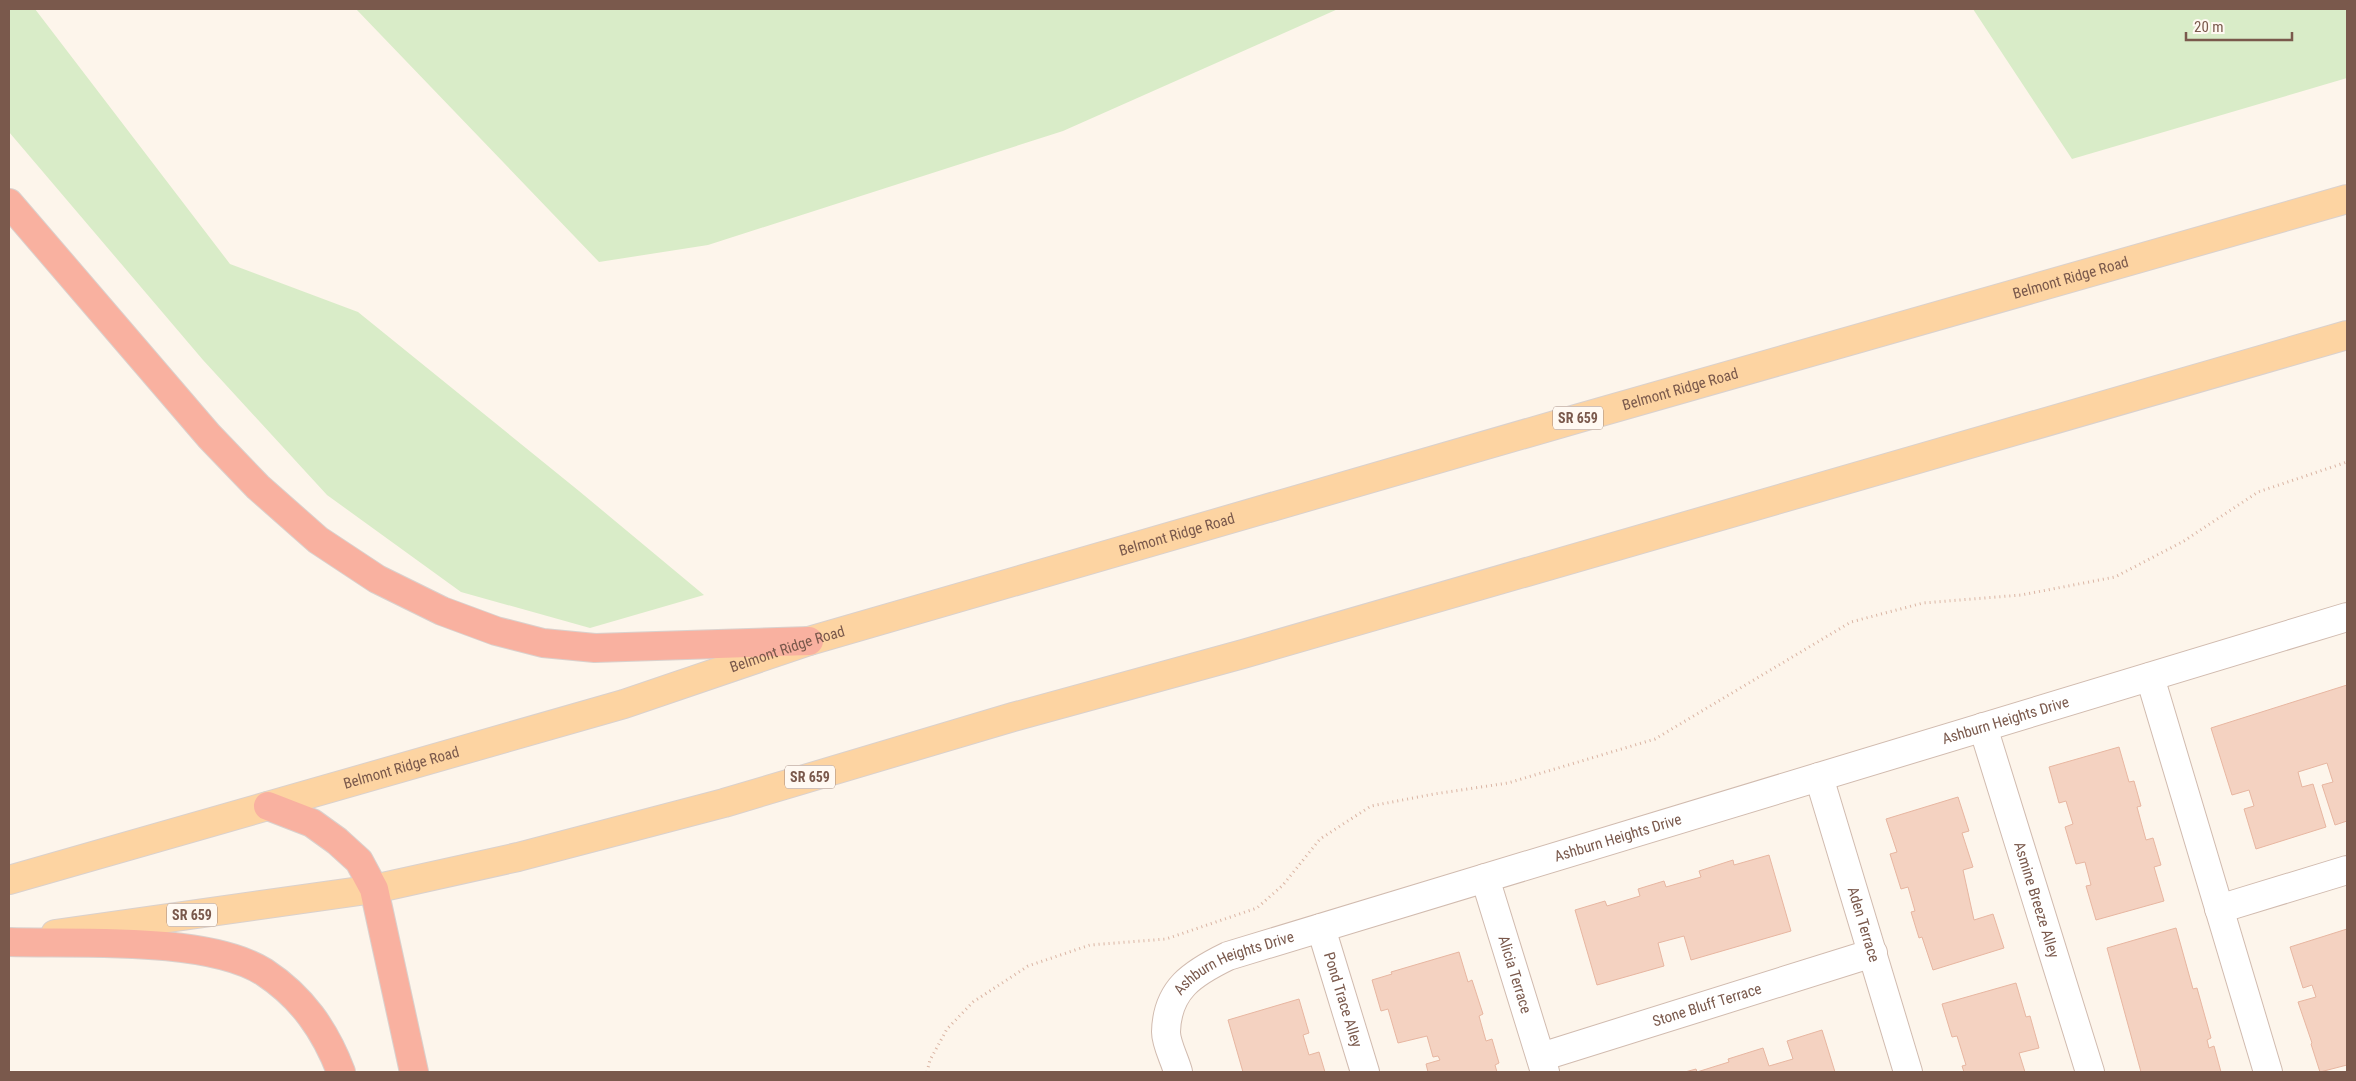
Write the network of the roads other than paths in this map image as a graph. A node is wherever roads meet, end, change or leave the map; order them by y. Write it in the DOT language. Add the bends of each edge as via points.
graph roads {
  1 [pos="2347,199"];
  2 [pos="9,203"];
  3 [pos="2347,335"];
  4 [pos="2347,617"];
  5 [pos="809,641"];
  6 [pos="2150,677"];
  7 [pos="1983,727"];
  8 [pos="1819,777"];
  9 [pos="268,806"];
  10 [pos="2347,870"];
  11 [pos="1485,878"];
  12 [pos="9,880"];
  13 [pos="374,889"];
  14 [pos="2219,909"];
  15 [pos="1321,928"];
  16 [pos="9,942"];
  17 [pos="1872,953"];
  18 [pos="1543,1065"];
  19 [pos="341,1072"];
  20 [pos="414,1072"];
  21 [pos="1178,1072"];
  22 [pos="1365,1072"];
  23 [pos="1908,1072"];
  24 [pos="2090,1072"];
  25 [pos="2268,1072"];
  1 -- 5 [label="main road, Belmont Ridge Road / SR 659"];
  2 -- 5 [label="highway" via="258,487 318,540 377,579 442,611 496,631 543,642 594,648"];
  3 -- 13 [label="main road, SR 659" via="724,802 518,857"];
  4 -- 6 [label="street, Ashburn Heights Drive"];
  5 -- 9 [label="main road, Belmont Ridge Road / SR 659" via="624,704"];
  6 -- 7 [label="street, Ashburn Heights Drive"];
  6 -- 14 [label="street"];
  7 -- 8 [label="street, Ashburn Heights Drive"];
  7 -- 24 [label="street, Asmine Breeze Alley"];
  8 -- 11 [label="street, Ashburn Heights Drive"];
  8 -- 17 [label="street, Aden Terrace"];
  9 -- 12 [label="main road, Belmont Ridge Road / SR 659"];
  9 -- 13 [label="highway" via="312,823 338,841 359,861"];
  10 -- 14 [label="street"];
  11 -- 15 [label="street, Ashburn Heights Drive"];
  11 -- 18 [label="street, Alicia Terrace"];
  13 -- 16 [label="main road, SR 659"];
  13 -- 20 [label="highway"];
  14 -- 25 [label="street"];
  15 -- 21 [label="street, Ashburn Heights Drive" via="1228,956 1197,972 1173,995 1166,1033"];
  15 -- 22 [label="street, Pond Trace Alley"];
  16 -- 19 [label="highway" via="178,947 220,954 262,971 293,994 318,1024"];
  17 -- 18 [label="street, Stone Bluff Terrace"];
  17 -- 23 [label="street, Aden Terrace"];
}
